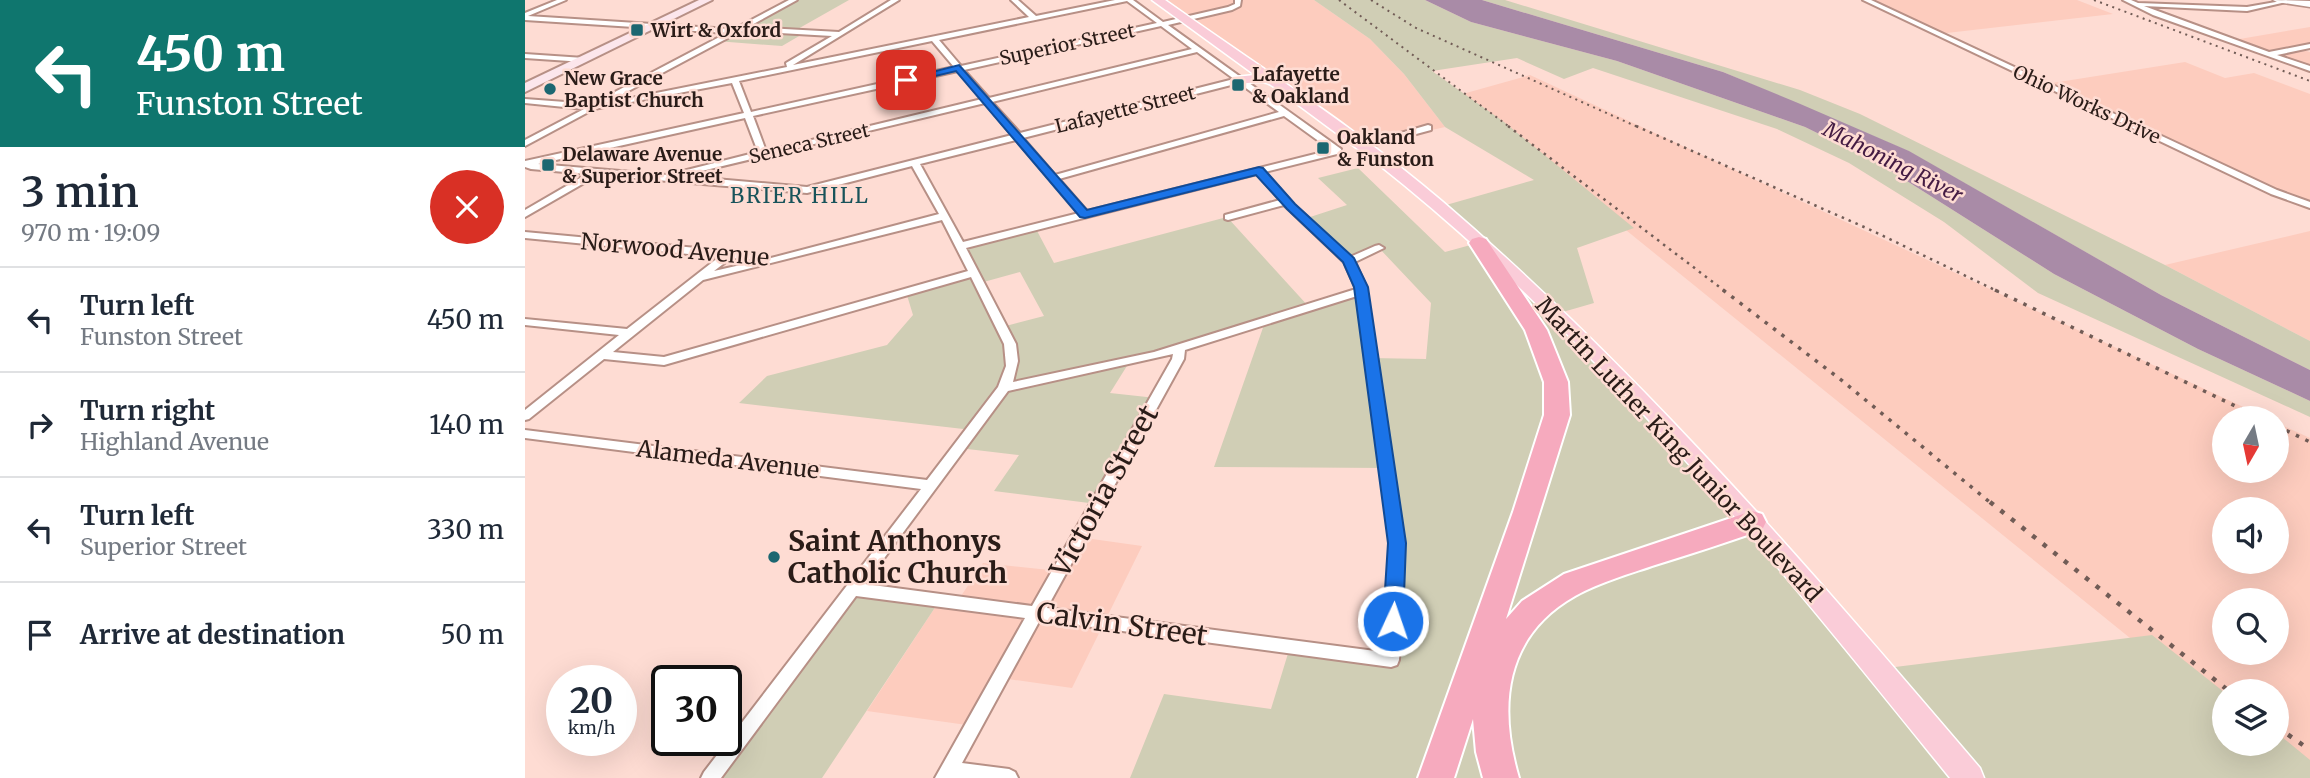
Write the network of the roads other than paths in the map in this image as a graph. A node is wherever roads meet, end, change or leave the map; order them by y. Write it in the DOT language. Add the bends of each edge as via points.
graph roads {
  1 [pos="563,0"];
  2 [pos="707,0"];
  3 [pos="794,0"];
  4 [pos="896,0"];
  5 [pos="1014,0"];
  6 [pos="1126,0"];
  7 [pos="1158,0"];
  8 [pos="1866,0"];
  9 [pos="2277,0"];
  10 [pos="2284,1"];
  11 [pos="1238,2"];
  12 [pos="2130,2"];
  13 [pos="2310,4"];
  14 [pos="525,17"];
  15 [pos="1034,18"];
  16 [pos="1184,19"];
  17 [pos="1161,24"];
  18 [pos="654,26"];
  19 [pos="738,30"];
  20 [pos="840,34"];
  21 [pos="934,39"];
  22 [pos="2310,46"];
  23 [pos="1198,50"];
  24 [pos="2266,54"];
  25 [pos="525,56"];
  26 [pos="584,60"];
  27 [pos="959,68"];
  28 [pos="785,69"];
  29 [pos="2310,69"];
  30 [pos="1271,78"];
  31 [pos="734,80"];
  32 [pos="1240,80"];
  33 [pos="525,88"];
  34 [pos="986,100"];
  35 [pos="525,101"];
  36 [pos="594,107"];
  37 [pos="1286,113"];
  38 [pos="747,114"];
  39 [pos="1428,128"];
  40 [pos="1018,137"];
  41 [pos="525,143"];
  42 [pos="1364,145"];
  43 [pos="763,153"];
  44 [pos="915,163"];
  45 [pos="525,165"];
  46 [pos="1259,171"];
  47 [pos="596,173"];
  48 [pos="664,178"];
  49 [pos="1053,178"];
  50 [pos="807,190"];
  51 [pos="1287,201"];
  52 [pos="2310,205"];
  53 [pos="525,214"];
  54 [pos="1085,215"];
  55 [pos="945,216"];
  56 [pos="1227,217"];
  57 [pos="525,235"];
  58 [pos="1479,243"];
  59 [pos="961,246"];
  60 [pos="1379,248"];
  61 [pos="729,254"];
  62 [pos="771,261"];
  63 [pos="1349,261"];
  64 [pos="974,273"];
  65 [pos="701,277"];
  66 [pos="1361,291"];
  67 [pos="525,321"];
  68 [pos="629,333"];
  69 [pos="1179,349"];
  70 [pos="601,355"];
  71 [pos="1005,387"];
  72 [pos="525,416"];
  73 [pos="525,434"];
  74 [pos="932,485"];
  75 [pos="1752,522"];
  76 [pos="853,589"];
  77 [pos="1036,613"];
  78 [pos="946,774"];
  79 [pos="709,778"];
  80 [pos="1009,778"];
  81 [pos="1436,778"];
  82 [pos="1501,778"];
  83 [pos="1969,778"];
  1 -- 14 [label="street"];
  2 -- 18 [label="main road"];
  3 -- 19 [label="street"];
  4 -- 20 [label="street"];
  5 -- 15 [label="street"];
  6 -- 15 [label="street"];
  6 -- 17 [label="street"];
  7 -- 16 [label="main road, Martin Luther King Junior Boulevard"];
  8 -- 52 [label="street, Ohio Works Drive"];
  9 -- 10 [label="street"];
  10 -- 12 [label="street" via="2248,9"];
  10 -- 13 [label="street"];
  11 -- 16 [label="street, Superior Street"];
  12 -- 24 [label="street"];
  14 -- 18 [label="street"];
  15 -- 21 [label="street"];
  16 -- 17 [label="street, Superior Street"];
  16 -- 30 [label="main road, Martin Luther King Junior Boulevard"];
  17 -- 23 [label="street"];
  17 -- 27 [label="street, Superior Street"];
  18 -- 19 [label="street"];
  18 -- 26 [label="main road"];
  19 -- 20 [label="street"];
  19 -- 36 [label="street"];
  20 -- 28 [label="street"];
  21 -- 27 [label="street"];
  21 -- 28 [label="street"];
  22 -- 24 [label="street"];
  23 -- 32 [label="street"];
  23 -- 34 [label="street, Seneca Street"];
  24 -- 29 [label="street"];
  25 -- 26 [label="street"];
  26 -- 33 [label="main road"];
  27 -- 34 [label="street"];
  27 -- 38 [label="street, Superior Street"];
  28 -- 31 [label="street"];
  30 -- 32 [label="main road"];
  30 -- 42 [label="main road, Martin Luther King Junior Boulevard"];
  31 -- 36 [label="street"];
  31 -- 38 [label="street"];
  32 -- 37 [label="street"];
  32 -- 40 [label="street, Lafayette Street"];
  34 -- 40 [label="street"];
  34 -- 43 [label="street, Seneca Street"];
  35 -- 36 [label="street"];
  36 -- 41 [label="street"];
  37 -- 46 [label="street" via="1338,151"];
  37 -- 49 [label="street"];
  38 -- 43 [label="street"];
  38 -- 45 [label="street, Superior Street"];
  39 -- 42 [label="street"];
  40 -- 44 [label="street, Lafayette Street"];
  40 -- 49 [label="street"];
  42 -- 58 [label="main road, Martin Luther King Junior Boulevard"];
  43 -- 48 [label="street, Seneca Street"];
  44 -- 50 [label="street, Lafayette Street"];
  44 -- 55 [label="street"];
  45 -- 47 [label="street"];
  46 -- 51 [label="street"];
  46 -- 54 [label="street"];
  47 -- 48 [label="street"];
  47 -- 53 [label="street"];
  48 -- 50 [label="street"];
  49 -- 54 [label="street"];
  51 -- 56 [label="street"];
  51 -- 63 [label="street"];
  54 -- 59 [label="street"];
  55 -- 59 [label="street"];
  55 -- 62 [label="street, Norwood Avenue"];
  57 -- 61 [label="street, Norwood Avenue"];
  58 -- 75 [label="main road, Martin Luther King Junior Boulevard" via="1608,367"];
  58 -- 81 [label="highway" via="1536,330 1556,382 1557,415"];
  59 -- 64 [label="street"];
  60 -- 63 [label="street"];
  61 -- 62 [label="street, Norwood Avenue"];
  61 -- 65 [label="street"];
  62 -- 65 [label="street"];
  63 -- 66 [label="street"];
  64 -- 70 [label="street" via="664,361"];
  64 -- 71 [label="street" via="1012,351"];
  65 -- 68 [label="street"];
  66 -- 69 [label="street"];
  66 -- 77 [label="street, Calvin Street" via="1397,543 1391,660"];
  67 -- 68 [label="street"];
  68 -- 70 [label="street"];
  69 -- 71 [label="street"];
  69 -- 77 [label="street, Victoria Street" via="1178,359"];
  70 -- 72 [label="street"];
  71 -- 74 [label="street"];
  73 -- 74 [label="street, Alameda Avenue"];
  74 -- 76 [label="street"];
  75 -- 82 [label="highway" via="1584,579 1557,592 1528,616 1501,655 1491,688 1490,735"];
  75 -- 83 [label="main road, Martin Luther King Junior Boulevard"];
  76 -- 77 [label="street, Calvin Street"];
  76 -- 79 [label="street"];
  77 -- 78 [label="street, Victoria Street"];
  78 -- 80 [label="street"];
}
